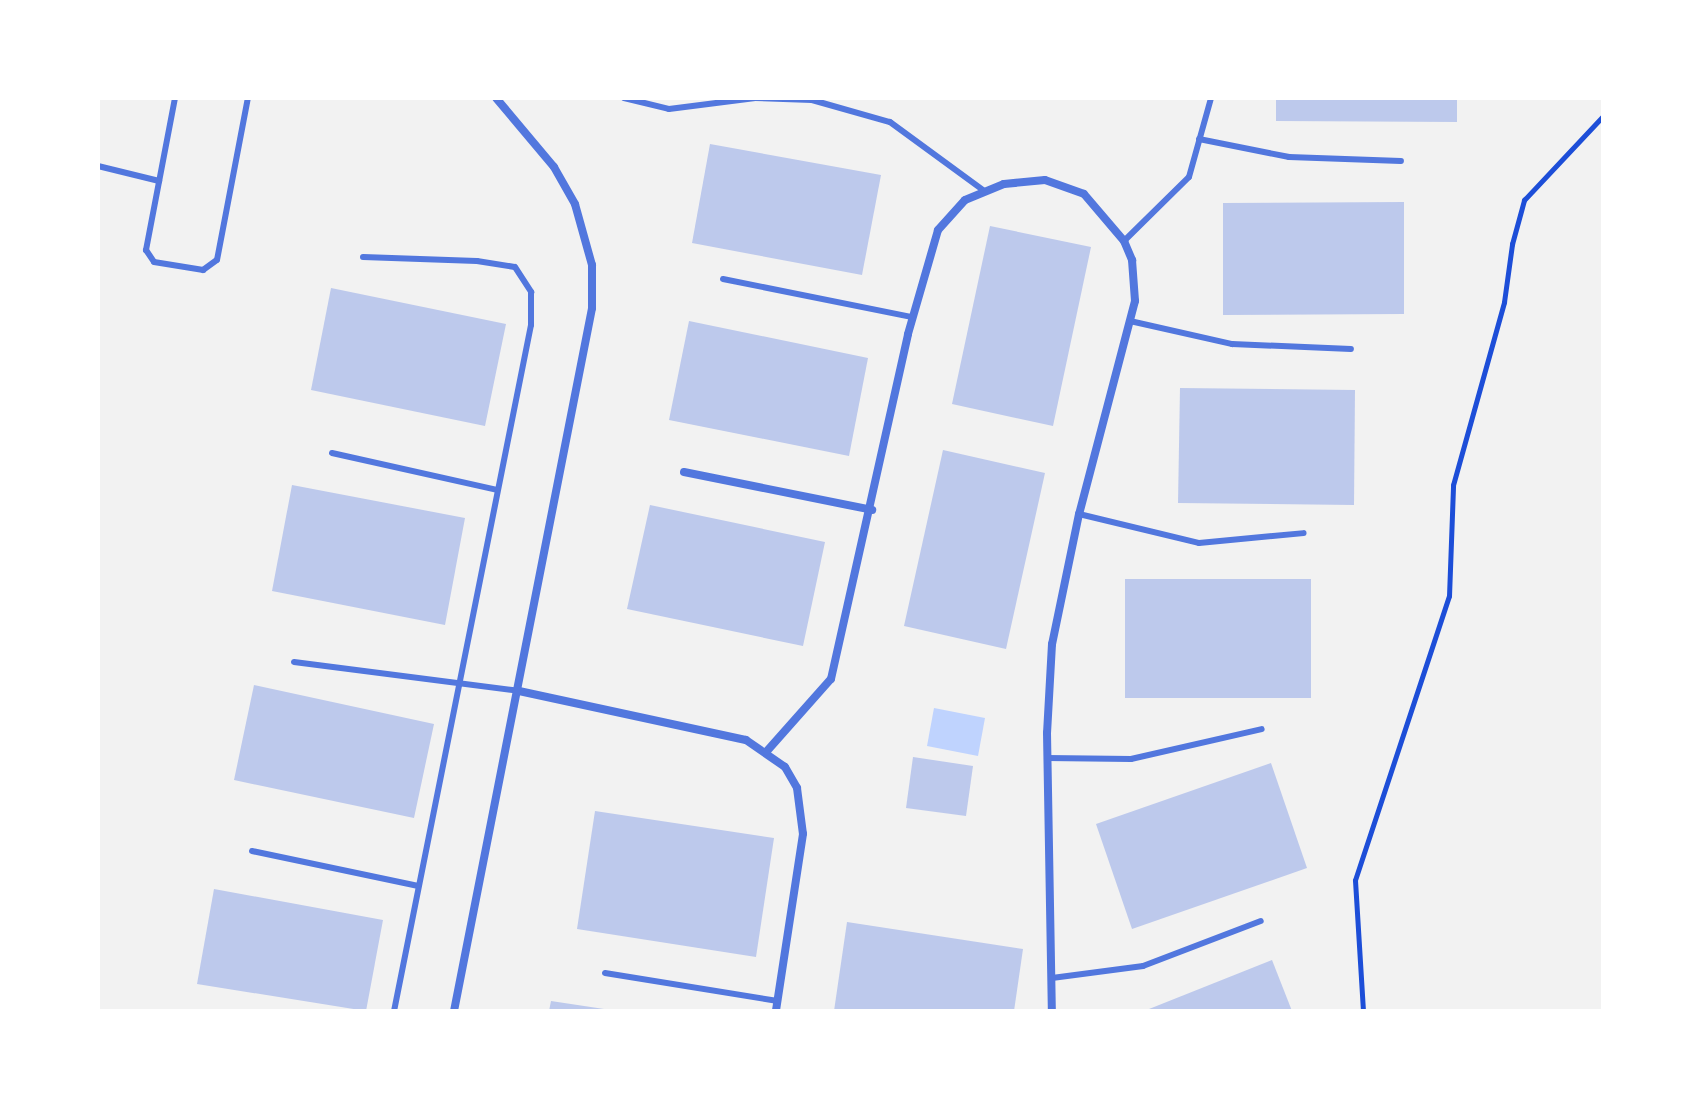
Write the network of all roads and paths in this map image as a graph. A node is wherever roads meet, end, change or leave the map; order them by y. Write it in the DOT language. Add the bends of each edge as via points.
graph roads {
  1 [pos="175,98"];
  2 [pos="248,98"];
  3 [pos="496,98"];
  4 [pos="624,98"];
  5 [pos="1211,98"];
  6 [pos="1603,116"];
  7 [pos="1199,139"];
  8 [pos="1401,161"];
  9 [pos="98,166"];
  10 [pos="159,181"];
  11 [pos="983,190"];
  12 [pos="1124,241"];
  13 [pos="363,257"];
  14 [pos="723,279"];
  15 [pos="912,317"];
  16 [pos="1130,321"];
  17 [pos="1351,349"];
  18 [pos="332,453"];
  19 [pos="684,472"];
  20 [pos="497,490"];
  21 [pos="872,510"];
  22 [pos="1079,514"];
  23 [pos="1304,533"];
  24 [pos="294,662"];
  25 [pos="458,683"];
  26 [pos="519,691"];
  27 [pos="1262,729"];
  28 [pos="767,751"];
  29 [pos="1047,758"];
  30 [pos="252,851"];
  31 [pos="418,886"];
  32 [pos="1261,921"];
  33 [pos="605,973"];
  34 [pos="1052,978"];
  35 [pos="778,1001"];
  36 [pos="394,1011"];
  37 [pos="454,1011"];
  38 [pos="776,1011"];
  39 [pos="1052,1011"];
  40 [pos="1363,1011"];
  1 -- 10 [label="lane"];
  2 -- 10 [label="lane" via="217,260 203,270 154,262 146,250"];
  3 -- 26 [label="street" via="554,167 575,204 592,265 587,351"];
  4 -- 11 [label="lane" via="669,109 755,98 812,100 890,122"];
  5 -- 7 [label="lane"];
  6 -- 40 [label="path" via="1524,200 1512,244 1504,302 1453,485 1449,596 1355,880"];
  7 -- 8 [label="lane" via="1289,157"];
  7 -- 12 [label="lane" via="1189,177"];
  9 -- 10 [label="lane"];
  11 -- 12 [label="street" via="1024,180 1065,185 1100,207"];
  11 -- 15 [label="street" via="950,213 938,230"];
  12 -- 16 [label="street" via="1135,280"];
  13 -- 20 [label="lane" via="515,267 531,292 531,325"];
  14 -- 15 [label="lane"];
  15 -- 21 [label="street"];
  16 -- 17 [label="lane" via="1232,344"];
  16 -- 22 [label="street"];
  18 -- 20 [label="lane"];
  19 -- 21 [label="street"];
  20 -- 25 [label="lane"];
  21 -- 28 [label="street" via="831,679"];
  22 -- 23 [label="lane" via="1199,543"];
  22 -- 29 [label="street" via="1052,644"];
  24 -- 25 [label="lane"];
  25 -- 26 [label="lane"];
  25 -- 31 [label="lane"];
  26 -- 28 [label="street" via="681,724"];
  26 -- 37 [label="street"];
  27 -- 29 [label="lane" via="1131,759"];
  28 -- 35 [label="street" via="785,767 803,811"];
  29 -- 34 [label="street"];
  30 -- 31 [label="lane"];
  31 -- 36 [label="lane"];
  32 -- 34 [label="lane" via="1143,966"];
  33 -- 35 [label="lane"];
  34 -- 39 [label="street"];
  35 -- 38 [label="street"];
}
